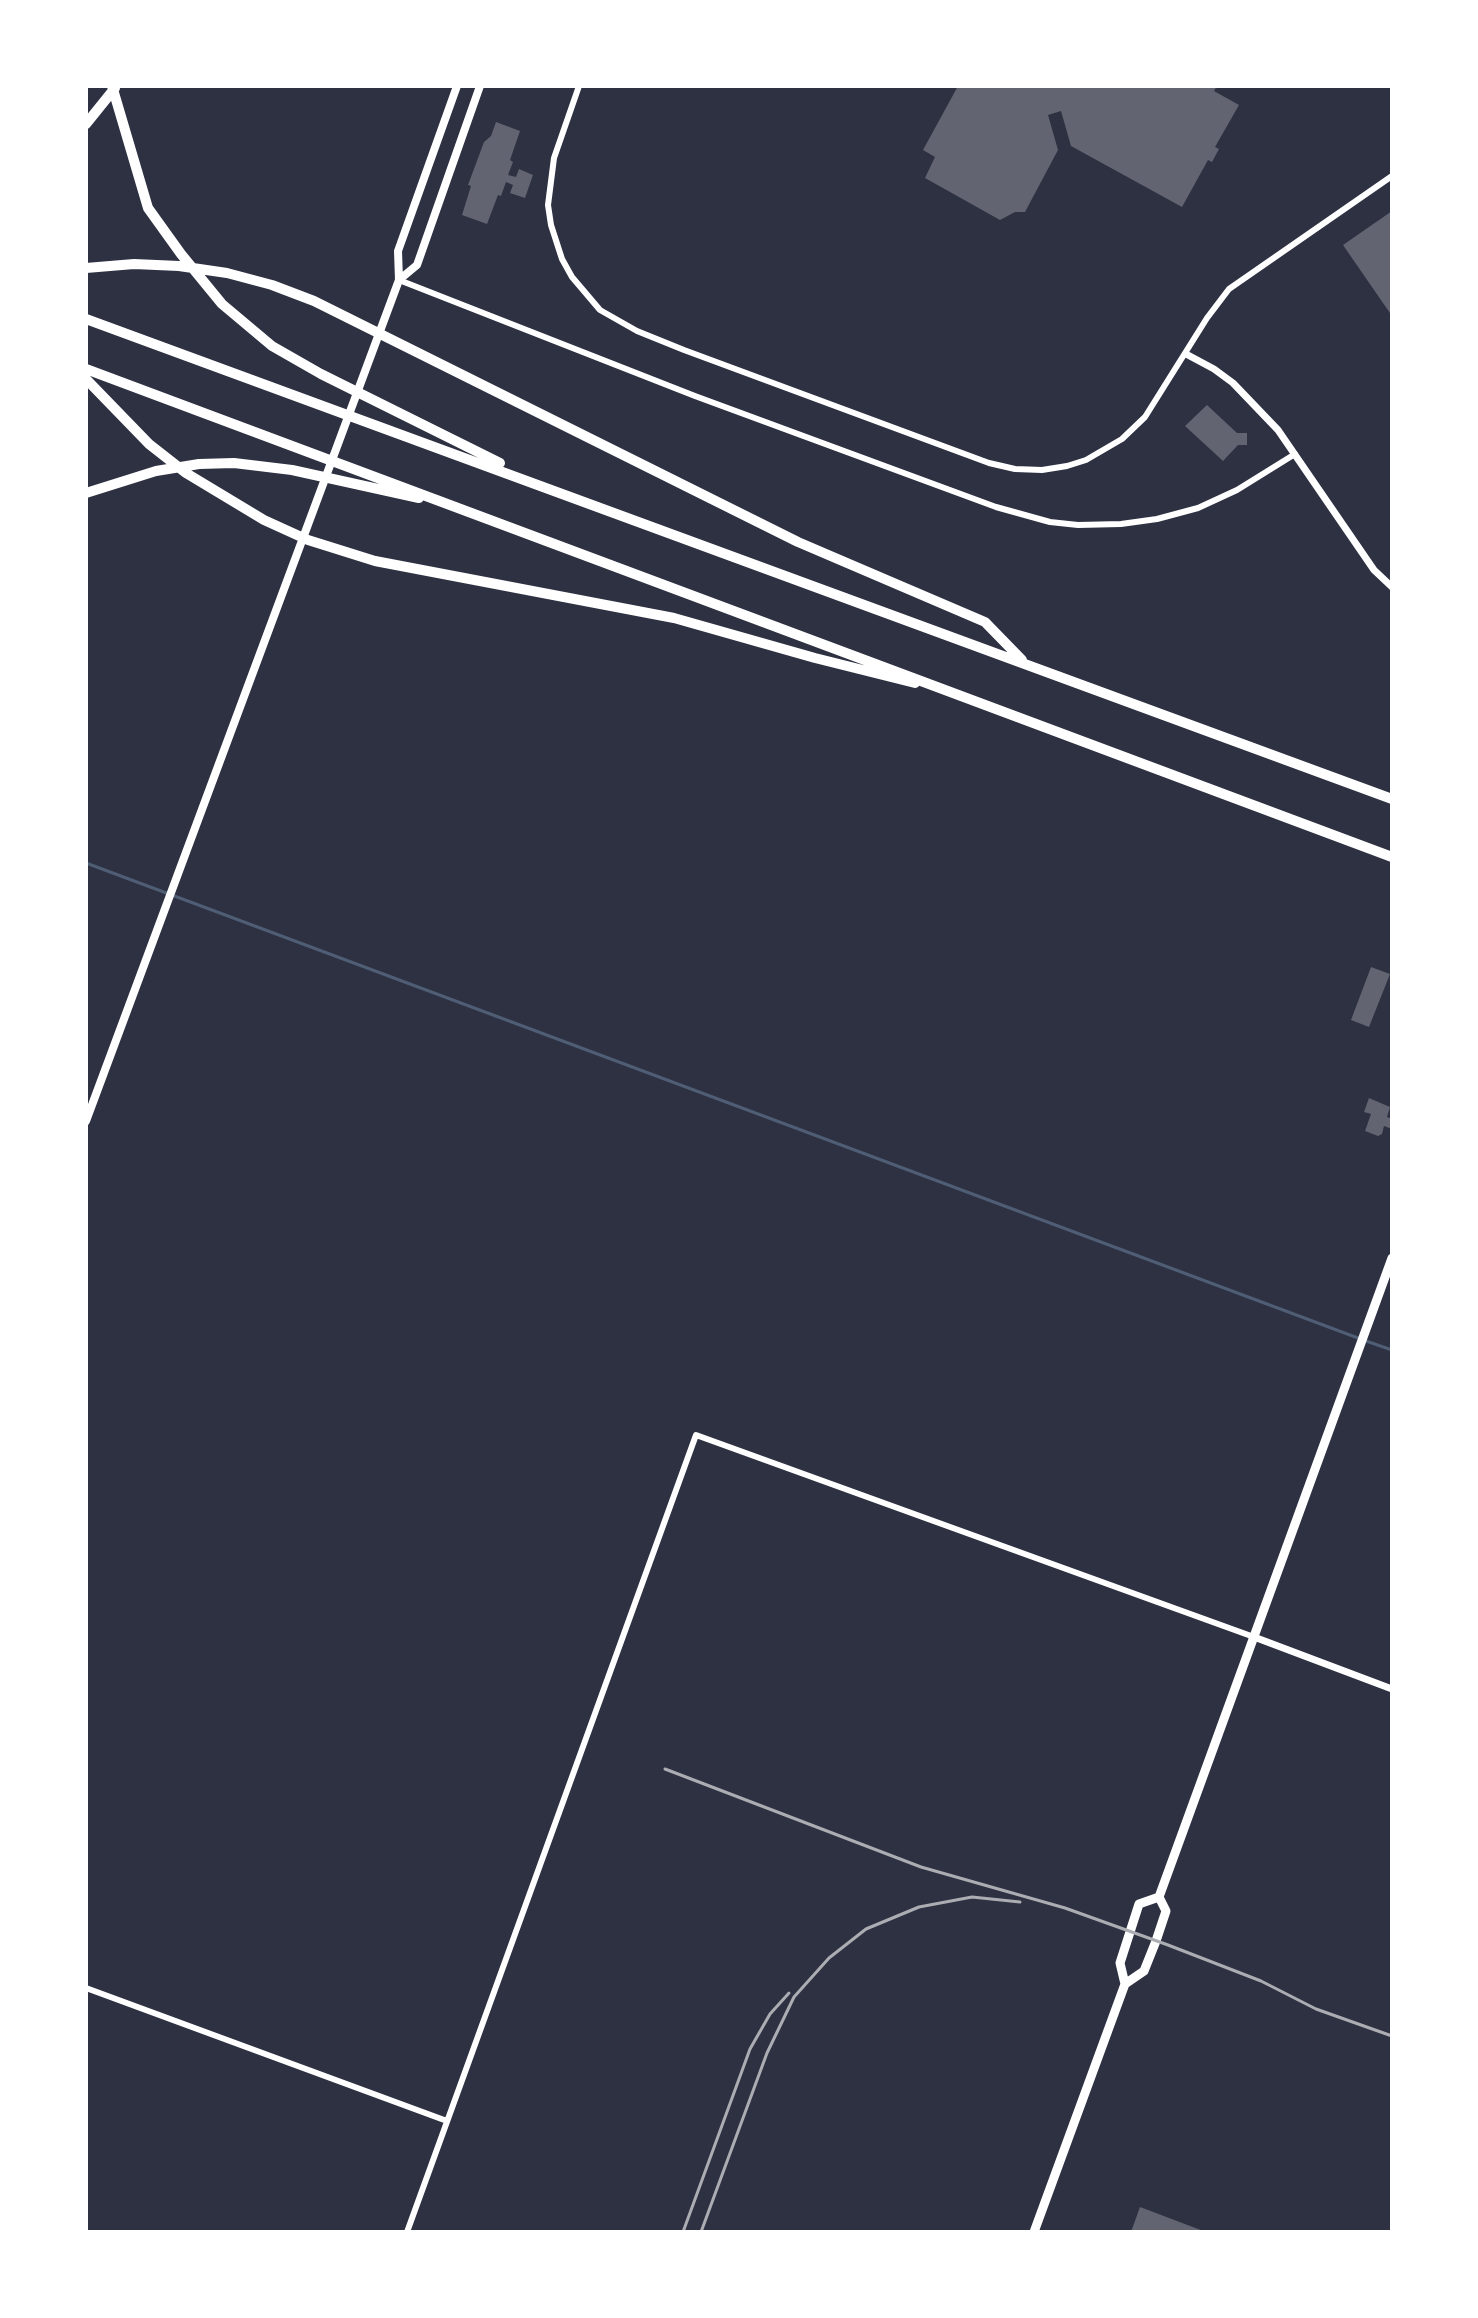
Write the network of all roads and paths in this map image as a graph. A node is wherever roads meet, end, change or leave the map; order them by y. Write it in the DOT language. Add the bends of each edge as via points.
graph roads {
  1 [pos="114,86"];
  2 [pos="457,86"];
  3 [pos="480,86"];
  4 [pos="579,86"];
  5 [pos="86,124"];
  6 [pos="1392,176"];
  7 [pos="86,268"];
  8 [pos="399,280"];
  9 [pos="86,319"];
  10 [pos="1186,354"];
  11 [pos="86,369"];
  12 [pos="86,379"];
  13 [pos="1295,454"];
  14 [pos="537,482"];
  15 [pos="86,493"];
  16 [pos="452,505"];
  17 [pos="1392,587"];
  18 [pos="1024,661"];
  19 [pos="963,695"];
  20 [pos="1392,799"];
  21 [pos="1392,857"];
  22 [pos="86,1121"];
  23 [pos="1392,1258"];
  24 [pos="1254,1637"];
  25 [pos="1392,1689"];
  26 [pos="1159,1897"];
  27 [pos="1125,1984"];
  28 [pos="86,1988"];
  29 [pos="447,2121"];
  30 [pos="407,2232"];
  31 [pos="1034,2232"];
  1 -- 5 [label="highway"];
  1 -- 14 [label="highway" via="148,208 222,304 272,346 321,374"];
  2 -- 8 [label="main road" via="398,251"];
  3 -- 8 [label="main road" via="417,265"];
  4 -- 10 [label="street" via="550,174 551,225 562,259 580,287 600,310 637,331 989,463 1028,470 1067,466 1112,447 1145,417"];
  6 -- 10 [label="street" via="1229,289"];
  7 -- 18 [label="highway" via="179,266 227,273 314,301 798,542 985,622"];
  8 -- 13 [label="street" via="719,405 1050,522 1104,526 1198,508"];
  8 -- 22 [label="main road"];
  9 -- 14 [label="highway"];
  10 -- 13 [label="street" via="1251,399"];
  11 -- 16 [label="highway"];
  12 -- 19 [label="highway" via="149,444 225,498 264,520 353,555 674,618"];
  13 -- 17 [label="street" via="1374,570"];
  14 -- 18 [label="highway"];
  15 -- 16 [label="highway" via="156,471 234,463 292,470"];
  16 -- 19 [label="highway"];
  18 -- 20 [label="highway"];
  19 -- 21 [label="highway"];
  23 -- 24 [label="main road"];
  24 -- 25 [label="street"];
  24 -- 26 [label="main road"];
  24 -- 29 [label="street" via="696,1435"];
  26 -- 27 [label="main road" via="1166,1911 1144,1971"];
  26 -- 27 [label="main road" via="1139,1904 1120,1963"];
  27 -- 31 [label="main road"];
  28 -- 29 [label="street"];
  29 -- 30 [label="street"];
}
